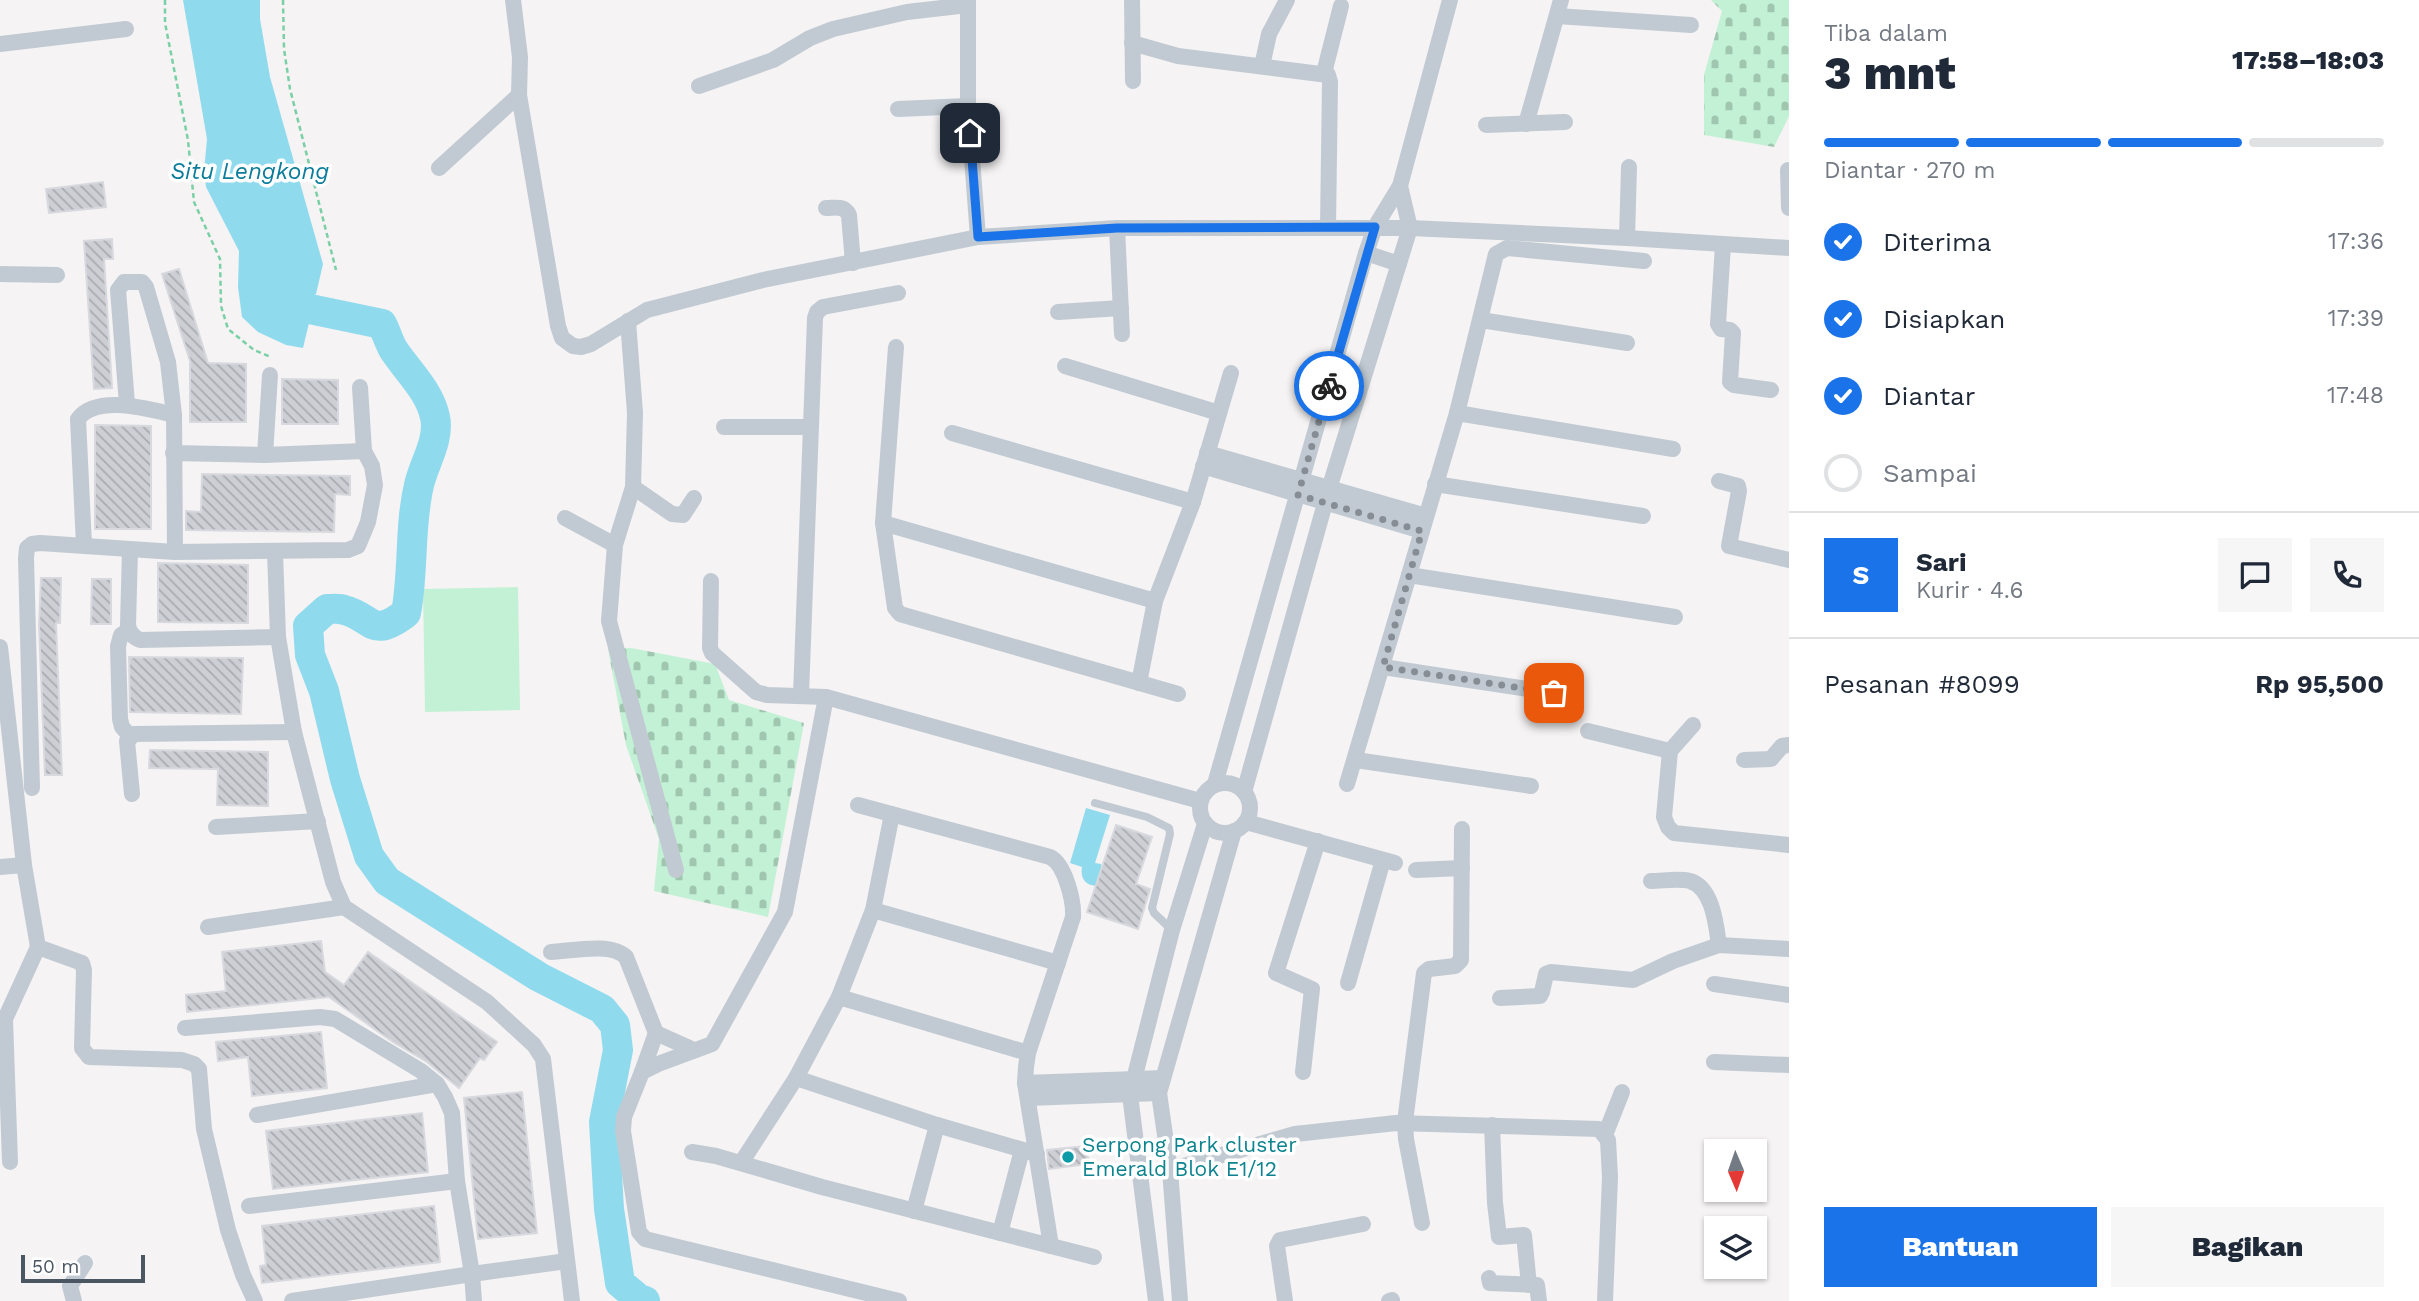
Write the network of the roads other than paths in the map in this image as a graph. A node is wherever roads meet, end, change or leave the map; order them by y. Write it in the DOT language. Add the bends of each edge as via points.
graph roads {
  1 [pos="513,0"];
  2 [pos="1132,0"];
  3 [pos="1287,0"];
  4 [pos="1450,0"];
  5 [pos="968,3"];
  6 [pos="1340,6"];
  7 [pos="881,8"];
  8 [pos="1559,8"];
  9 [pos="1691,25"];
  10 [pos="126,29"];
  11 [pos="1132,43"];
  12 [pos="0,44"];
  13 [pos="1262,66"];
  14 [pos="1324,73"];
  15 [pos="1133,81"];
  16 [pos="699,86"];
  17 [pos="519,95"];
  18 [pos="968,107"];
  19 [pos="898,109"];
  20 [pos="1565,122"];
  21 [pos="1527,124"];
  22 [pos="1486,125"];
  23 [pos="1629,167"];
  24 [pos="439,168"];
  25 [pos="1788,170"];
  26 [pos="1400,186"];
  27 [pos="826,208"];
  28 [pos="1789,208"];
  29 [pos="1375,227"];
  30 [pos="1117,228"];
  31 [pos="1328,228"];
  32 [pos="1410,228"];
  33 [pos="978,237"];
  34 [pos="1627,238"];
  35 [pos="1723,244"];
  36 [pos="1789,248"];
  37 [pos="1366,253"];
  38 [pos="1644,261"];
  39 [pos="853,263"];
  40 [pos="1399,264"];
  41 [pos="0,274"];
  42 [pos="57,275"];
  43 [pos="898,293"];
  44 [pos="1121,308"];
  45 [pos="1058,312"];
  46 [pos="1481,320"];
  47 [pos="628,321"];
  48 [pos="1122,334"];
  49 [pos="1628,343"];
  50 [pos="896,347"];
  51 [pos="1065,366"];
  52 [pos="1231,373"];
  53 [pos="270,375"];
  54 [pos="360,387"];
  55 [pos="1772,390"];
  56 [pos="127,404"];
  57 [pos="1219,413"];
  58 [pos="1457,413"];
  59 [pos="173,415"];
  60 [pos="724,427"];
  61 [pos="811,427"];
  62 [pos="952,433"];
  63 [pos="1673,449"];
  64 [pos="363,451"];
  65 [pos="173,453"];
  66 [pos="265,454"];
  67 [pos="1205,459"];
  68 [pos="1719,481"];
  69 [pos="1435,484"];
  70 [pos="633,487"];
  71 [pos="1300,488"];
  72 [pos="1328,496"];
  73 [pos="694,498"];
  74 [pos="1193,502"];
  75 [pos="1643,516"];
  76 [pos="565,518"];
  77 [pos="883,523"];
  78 [pos="1424,523"];
  79 [pos="84,545"];
  80 [pos="615,545"];
  81 [pos="130,550"];
  82 [pos="175,552"];
  83 [pos="275,552"];
  84 [pos="1789,561"];
  85 [pos="1409,575"];
  86 [pos="711,581"];
  87 [pos="1155,601"];
  88 [pos="1675,617"];
  89 [pos="129,630"];
  90 [pos="278,637"];
  91 [pos="0,647"];
  92 [pos="1383,667"];
  93 [pos="1139,683"];
  94 [pos="1554,693"];
  95 [pos="1178,694"];
  96 [pos="801,695"];
  97 [pos="826,697"];
  98 [pos="4,711"];
  99 [pos="1693,725"];
  100 [pos="1588,731"];
  101 [pos="294,732"];
  102 [pos="130,737"];
  103 [pos="1789,745"];
  104 [pos="1670,751"];
  105 [pos="1356,760"];
  106 [pos="1744,760"];
  107 [pos="1215,784"];
  108 [pos="1347,784"];
  109 [pos="1531,786"];
  110 [pos="32,788"];
  111 [pos="1244,792"];
  112 [pos="132,794"];
  113 [pos="1200,802"];
  114 [pos="1095,803"];
  115 [pos="858,805"];
  116 [pos="892,814"];
  117 [pos="318,821"];
  118 [pos="1205,824"];
  119 [pos="215,827"];
  120 [pos="1240,827"];
  121 [pos="1462,829"];
  122 [pos="1318,841"];
  123 [pos="1789,845"];
  124 [pos="24,865"];
  125 [pos="0,867"];
  126 [pos="1462,869"];
  127 [pos="676,870"];
  128 [pos="1416,870"];
  129 [pos="1651,881"];
  130 [pos="344,908"];
  131 [pos="873,910"];
  132 [pos="208,927"];
  133 [pos="1172,930"];
  134 [pos="1719,945"];
  135 [pos="38,947"];
  136 [pos="1789,949"];
  137 [pos="551,952"];
  138 [pos="1058,962"];
  139 [pos="1348,983"];
  140 [pos="1714,984"];
  141 [pos="1789,995"];
  142 [pos="839,997"];
  143 [pos="1500,998"];
  144 [pos="3,1020"];
  145 [pos="185,1027"];
  146 [pos="656,1033"];
  147 [pos="694,1050"];
  148 [pos="1028,1053"];
  149 [pos="1714,1062"];
  150 [pos="1789,1065"];
  151 [pos="1303,1072"];
  152 [pos="642,1073"];
  153 [pos="796,1078"];
  154 [pos="1135,1079"];
  155 [pos="437,1084"];
  156 [pos="1161,1085"];
  157 [pos="1026,1090"];
  158 [pos="1622,1092"];
  159 [pos="1130,1095"];
  160 [pos="257,1115"];
  161 [pos="1405,1122"];
  162 [pos="937,1125"];
  163 [pos="1492,1125"];
  164 [pos="1605,1135"];
  165 [pos="692,1152"];
  166 [pos="1030,1152"];
  167 [pos="10,1162"];
  168 [pos="741,1163"];
  169 [pos="1170,1170"];
  170 [pos="457,1181"];
  171 [pos="249,1206"];
  172 [pos="914,1211"];
  173 [pos="1422,1223"];
  174 [pos="1363,1224"];
  175 [pos="1000,1233"];
  176 [pos="1051,1246"];
  177 [pos="1094,1257"];
  178 [pos="567,1261"];
  179 [pos="85,1263"];
  180 [pos="472,1274"];
  181 [pos="1489,1278"];
  182 [pos="1529,1284"];
  183 [pos="74,1301"];
  184 [pos="255,1301"];
  185 [pos="292,1301"];
  186 [pos="474,1301"];
  187 [pos="572,1301"];
  188 [pos="899,1301"];
  189 [pos="1156,1301"];
  190 [pos="1180,1301"];
  191 [pos="1285,1301"];
  192 [pos="1539,1301"];
  193 [pos="1605,1301"];
  1 -- 17 [label="street"];
  2 -- 11 [label="street"];
  3 -- 13 [label="street" via="1269,34"];
  4 -- 26 [label="street"];
  5 -- 7 [label="street"];
  5 -- 18 [label="street"];
  6 -- 14 [label="street"];
  7 -- 16 [label="street" via="810,38 773,60"];
  8 -- 9 [label="street"];
  8 -- 21 [label="street"];
  10 -- 12 [label="street"];
  11 -- 13 [label="street" via="1178,56"];
  11 -- 15 [label="street"];
  13 -- 14 [label="street"];
  14 -- 31 [label="street" via="1330,82"];
  17 -- 24 [label="street"];
  17 -- 47 [label="street" via="562,338 581,347"];
  18 -- 19 [label="street"];
  18 -- 33 [label="street"];
  20 -- 21 [label="street"];
  21 -- 22 [label="street"];
  23 -- 34 [label="street"];
  25 -- 28 [label="street"];
  26 -- 29 [label="street"];
  26 -- 32 [label="street"];
  27 -- 39 [label="street" via="841,207 849,215"];
  29 -- 31 [label="street"];
  29 -- 32 [label="street"];
  29 -- 37 [label="street"];
  30 -- 31 [label="street"];
  30 -- 33 [label="street"];
  30 -- 44 [label="street"];
  32 -- 34 [label="street"];
  32 -- 40 [label="street"];
  33 -- 39 [label="street"];
  34 -- 35 [label="street"];
  35 -- 36 [label="street"];
  35 -- 55 [label="street" via="1718,324 1734,335 1730,382"];
  37 -- 40 [label="street"];
  37 -- 71 [label="street"];
  38 -- 46 [label="street" via="1503,249 1496,254"];
  39 -- 47 [label="street" via="682,300"];
  40 -- 72 [label="street"];
  41 -- 42 [label="street"];
  43 -- 61 [label="street" via="817,312"];
  44 -- 45 [label="street"];
  44 -- 48 [label="street"];
  46 -- 49 [label="street"];
  46 -- 58 [label="street"];
  47 -- 70 [label="street" via="635,413"];
  50 -- 77 [label="street"];
  51 -- 57 [label="street"];
  52 -- 57 [label="street"];
  53 -- 66 [label="street"];
  54 -- 64 [label="street"];
  56 -- 59 [label="street"];
  56 -- 59 [label="street" via="118,290 124,282 142,282 168,362"];
  56 -- 79 [label="street" via="90,409 78,419"];
  57 -- 67 [label="street"];
  58 -- 63 [label="street"];
  58 -- 69 [label="street"];
  59 -- 65 [label="street"];
  60 -- 61 [label="street"];
  61 -- 96 [label="street"];
  62 -- 74 [label="street"];
  64 -- 66 [label="street"];
  64 -- 83 [label="street" via="375,485 358,546"];
  65 -- 66 [label="street"];
  65 -- 82 [label="street"];
  67 -- 71 [label="street"];
  67 -- 74 [label="street"];
  68 -- 84 [label="street" via="1738,486 1740,491 1730,546"];
  69 -- 75 [label="street"];
  69 -- 78 [label="street"];
  70 -- 73 [label="street" via="678,516"];
  70 -- 80 [label="street"];
  71 -- 72 [label="street"];
  71 -- 107 [label="street"];
  72 -- 78 [label="street"];
  72 -- 111 [label="street"];
  74 -- 87 [label="street"];
  76 -- 80 [label="street"];
  77 -- 87 [label="street"];
  77 -- 93 [label="street" via="893,601 900,614"];
  78 -- 85 [label="street"];
  79 -- 81 [label="street"];
  79 -- 110 [label="street" via="40,543 26,552"];
  80 -- 127 [label="street" via="609,621"];
  81 -- 82 [label="street"];
  81 -- 89 [label="street"];
  82 -- 83 [label="street"];
  83 -- 90 [label="street"];
  85 -- 88 [label="street"];
  85 -- 92 [label="street"];
  86 -- 96 [label="street" via="712,653 756,692"];
  87 -- 93 [label="street"];
  89 -- 90 [label="street" via="140,640"];
  89 -- 102 [label="street" via="121,635 118,646 120,719"];
  90 -- 101 [label="street"];
  91 -- 98 [label="street"];
  92 -- 94 [label="street"];
  92 -- 105 [label="street"];
  93 -- 95 [label="street"];
  96 -- 97 [label="street"];
  97 -- 113 [label="street"];
  97 -- 147 [label="street" via="785,912 712,1044"];
  98 -- 124 [label="street"];
  99 -- 104 [label="street"];
  100 -- 104 [label="street"];
  101 -- 102 [label="street"];
  101 -- 117 [label="street"];
  102 -- 112 [label="street"];
  103 -- 106 [label="street" via="1782,746 1771,759"];
  104 -- 123 [label="street" via="1664,817 1674,834"];
  105 -- 108 [label="street"];
  105 -- 109 [label="street"];
  107 -- 111 [label="street" via="1231,783"];
  107 -- 113 [label="street"];
  111 -- 120 [label="street" via="1250,807"];
  113 -- 118 [label="street"];
  114 -- 133 [label="lane" via="1169,828 1152,908"];
  115 -- 116 [label="street"];
  116 -- 131 [label="street"];
  116 -- 138 [label="street" via="1057,860 1073,910"];
  117 -- 119 [label="street"];
  117 -- 130 [label="street"];
  118 -- 120 [label="street" via="1218,832"];
  118 -- 133 [label="street"];
  120 -- 122 [label="street"];
  120 -- 156 [label="street"];
  121 -- 126 [label="street"];
  122 -- 139 [label="street" via="1389,861"];
  122 -- 151 [label="street" via="1276,973 1312,989"];
  124 -- 125 [label="street"];
  124 -- 135 [label="street"];
  126 -- 128 [label="street"];
  126 -- 161 [label="street" via="1461,960 1424,974"];
  129 -- 134 [label="street" via="1693,882 1703,891"];
  130 -- 132 [label="street"];
  130 -- 178 [label="street" via="480,996 534,1045 543,1059"];
  131 -- 138 [label="street"];
  131 -- 142 [label="street"];
  133 -- 154 [label="street"];
  134 -- 136 [label="street"];
  134 -- 143 [label="street" via="1633,980 1551,972 1546,974 1540,996"];
  135 -- 144 [label="street"];
  135 -- 184 [label="street" via="82,963 84,1053 182,1060 199,1069 204,1129 228,1230"];
  137 -- 146 [label="street" via="611,948 621,952"];
  138 -- 148 [label="street"];
  140 -- 141 [label="street"];
  142 -- 148 [label="street"];
  142 -- 153 [label="street"];
  144 -- 167 [label="street"];
  145 -- 155 [label="street" via="328,1017"];
  146 -- 147 [label="street"];
  146 -- 152 [label="street"];
  147 -- 152 [label="street"];
  148 -- 157 [label="street"];
  149 -- 150 [label="street"];
  152 -- 188 [label="street" via="622,1124 641,1236"];
  153 -- 162 [label="street"];
  153 -- 168 [label="street"];
  154 -- 156 [label="street"];
  154 -- 157 [label="street"];
  154 -- 159 [label="street"];
  155 -- 160 [label="street"];
  155 -- 170 [label="street" via="452,1113"];
  156 -- 159 [label="street"];
  156 -- 169 [label="street"];
  157 -- 159 [label="street"];
  157 -- 166 [label="street"];
  158 -- 164 [label="street"];
  159 -- 189 [label="street"];
  161 -- 163 [label="street"];
  161 -- 169 [label="street" via="1295,1134"];
  161 -- 173 [label="street"];
  162 -- 166 [label="street"];
  162 -- 172 [label="street"];
  163 -- 164 [label="street" via="1599,1129"];
  163 -- 182 [label="street" via="1499,1237 1524,1235"];
  164 -- 193 [label="street" via="1611,1177"];
  165 -- 168 [label="street"];
  166 -- 175 [label="street"];
  166 -- 176 [label="street"];
  168 -- 172 [label="street"];
  169 -- 190 [label="street"];
  170 -- 171 [label="street"];
  170 -- 180 [label="street"];
  172 -- 175 [label="street"];
  174 -- 191 [label="street" via="1280,1240"];
  175 -- 176 [label="street"];
  176 -- 177 [label="street"];
  178 -- 180 [label="street"];
  178 -- 187 [label="street"];
  179 -- 183 [label="street" via="70,1286"];
  180 -- 185 [label="street"];
  180 -- 186 [label="street"];
  181 -- 182 [label="street" via="1490,1283"];
  182 -- 192 [label="street" via="1537,1285"];
}
